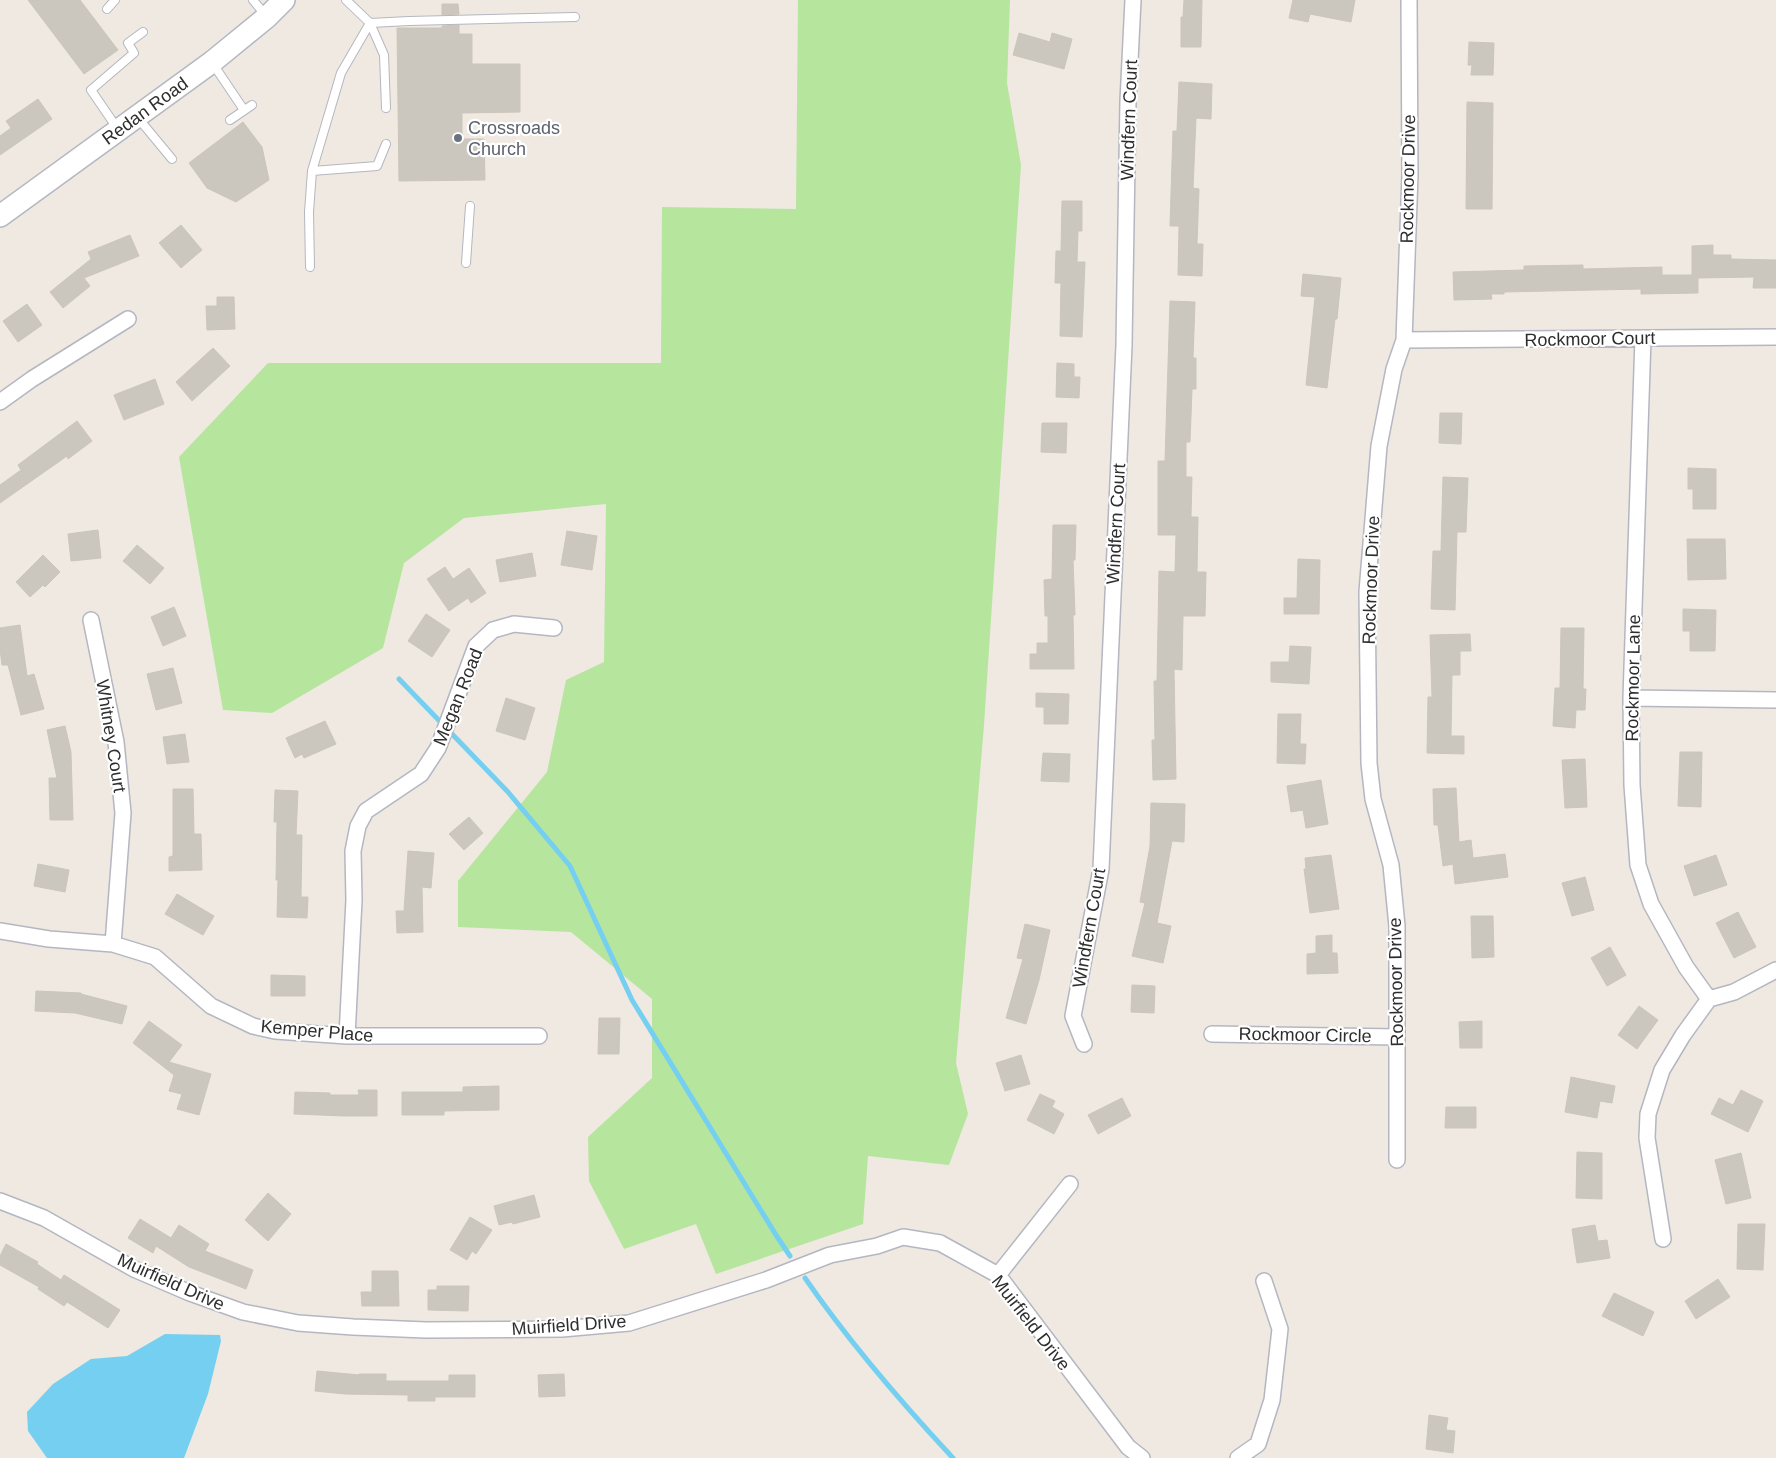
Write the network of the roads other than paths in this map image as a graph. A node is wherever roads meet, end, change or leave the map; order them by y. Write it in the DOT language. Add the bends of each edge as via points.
graph roads {
  1 [pos="115,0"];
  2 [pos="253,0"];
  3 [pos="284,0"];
  4 [pos="346,0"];
  5 [pos="1133,0"];
  6 [pos="1408,0"];
  7 [pos="107,9"];
  8 [pos="269,9"];
  9 [pos="575,17"];
  10 [pos="370,23"];
  11 [pos="143,32"];
  12 [pos="212,62"];
  13 [pos="252,105"];
  14 [pos="386,108"];
  15 [pos="244,110"];
  16 [pos="137,116"];
  17 [pos="230,120"];
  18 [pos="118,130"];
  19 [pos="386,144"];
  20 [pos="172,159"];
  21 [pos="312,171"];
  22 [pos="470,206"];
  23 [pos="0,216"];
  24 [pos="466,263"];
  25 [pos="310,267"];
  26 [pos="128,319"];
  27 [pos="1776,337"];
  28 [pos="1643,338"];
  29 [pos="1404,340"];
  30 [pos="0,402"];
  31 [pos="91,620"];
  32 [pos="554,628"];
  33 [pos="1631,698"];
  34 [pos="1776,700"];
  35 [pos="0,931"];
  36 [pos="113,944"];
  37 [pos="1776,970"];
  38 [pos="1709,999"];
  39 [pos="1212,1034"];
  40 [pos="347,1036"];
  41 [pos="539,1036"];
  42 [pos="1397,1037"];
  43 [pos="1084,1044"];
  44 [pos="1397,1160"];
  45 [pos="1070,1184"];
  46 [pos="0,1201"];
  47 [pos="1663,1239"];
  48 [pos="998,1275"];
  49 [pos="1264,1282"];
  50 [pos="1142,1458"];
  51 [pos="1238,1458"];
  1 -- 7 [label="lane"];
  2 -- 8 [label="lane"];
  3 -- 8 [label="main road, Redan Road"];
  4 -- 10 [label="lane"];
  5 -- 43 [label="street, Windfern Court" via="1124,346 1101,869 1073,1016"];
  6 -- 29 [label="street, Rockmoor Drive" via="1410,175"];
  8 -- 12 [label="main road, Redan Road"];
  9 -- 10 [label="lane"];
  10 -- 14 [label="lane" via="384,56"];
  10 -- 21 [label="lane" via="341,73"];
  11 -- 18 [label="lane" via="128,43 134,53 91,90"];
  12 -- 15 [label="lane"];
  12 -- 16 [label="main road, Redan Road"];
  13 -- 15 [label="lane"];
  15 -- 17 [label="lane"];
  16 -- 18 [label="main road, Redan Road"];
  16 -- 20 [label="lane"];
  18 -- 23 [label="main road, Redan Road"];
  19 -- 21 [label="lane" via="376,166"];
  21 -- 25 [label="lane" via="308,212"];
  22 -- 24 [label="lane"];
  26 -- 30 [label="street"];
  27 -- 28 [label="street, Rockmoor Court"];
  28 -- 29 [label="street, Rockmoor Court"];
  28 -- 33 [label="street, Rockmoor Lane"];
  29 -- 42 [label="street, Rockmoor Drive" via="1394,369 1379,446 1367,592 1369,763 1374,799 1391,865 1397,926"];
  31 -- 36 [label="street, Whitney Court" via="116,742 123,813"];
  32 -- 40 [label="street, Megan Road" via="514,624 493,630 476,646 438,748 421,774 366,811 358,826 353,851 354,900"];
  33 -- 34 [label="street"];
  33 -- 38 [label="street, Rockmoor Lane" via="1632,785 1638,865 1651,904"];
  35 -- 36 [label="street, Kemper Place"];
  36 -- 40 [label="street, Kemper Place" via="155,957 211,1006 253,1026"];
  37 -- 38 [label="street" via="1734,992"];
  38 -- 47 [label="street" via="1682,1035 1662,1070 1648,1114 1647,1138"];
  39 -- 42 [label="street, Rockmoor Circle"];
  40 -- 41 [label="street, Kemper Place"];
  42 -- 44 [label="street, Rockmoor Drive"];
  45 -- 48 [label="street"];
  46 -- 48 [label="street, Muirfield Drive" via="44,1218 134,1269 190,1293 243,1312 298,1323 426,1330 562,1329 629,1322 766,1280 830,1255 877,1246 903,1237 940,1243"];
  48 -- 50 [label="street, Muirfield Drive" via="1122,1440"];
  49 -- 51 [label="street" via="1280,1329 1272,1400 1258,1444"];
}
